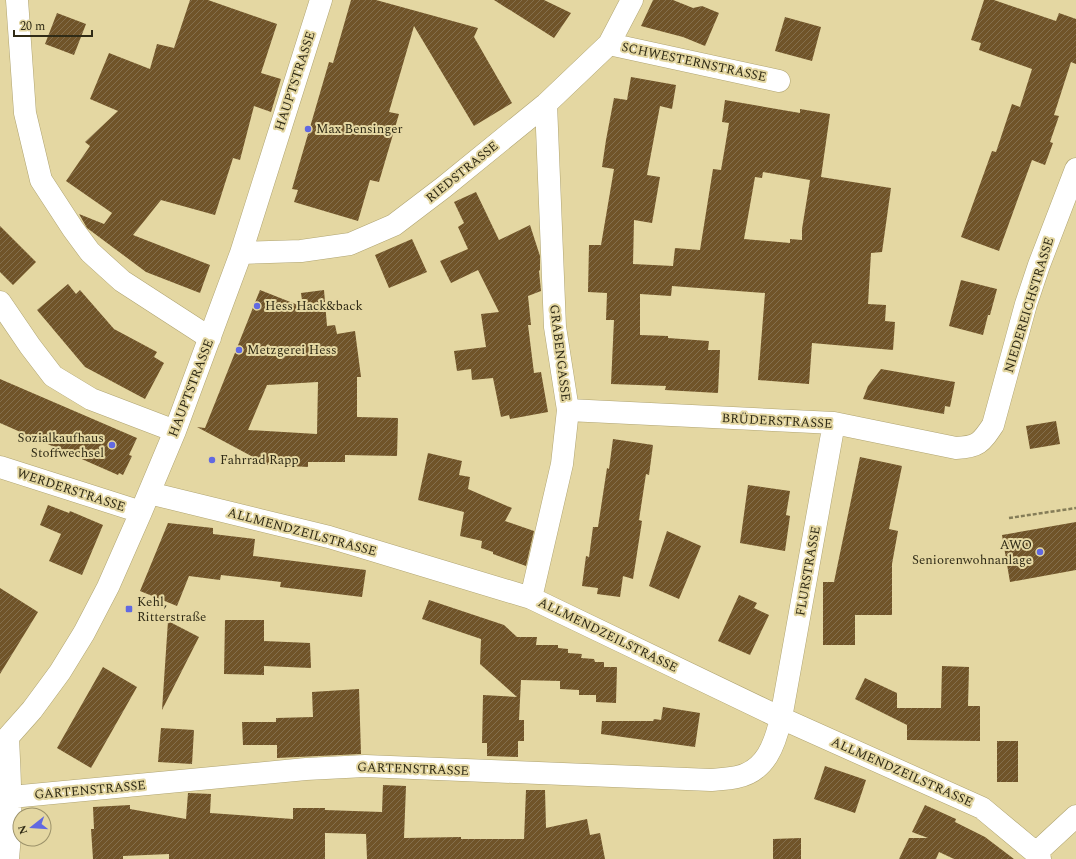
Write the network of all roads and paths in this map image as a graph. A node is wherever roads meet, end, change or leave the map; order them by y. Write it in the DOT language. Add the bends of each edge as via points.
graph roads {
  1 [pos="17,0"];
  2 [pos="321,0"];
  3 [pos="632,0"];
  4 [pos="609,44"];
  5 [pos="778,81"];
  6 [pos="546,104"];
  7 [pos="1076,169"];
  8 [pos="241,253"];
  9 [pos="0,302"];
  10 [pos="210,338"];
  11 [pos="568,410"];
  12 [pos="834,423"];
  13 [pos="175,431"];
  14 [pos="982,441"];
  15 [pos="0,467"];
  16 [pos="145,503"];
  17 [pos="1076,508"];
  18 [pos="1009,518"];
  19 [pos="531,598"];
  20 [pos="781,718"];
  21 [pos="4,742"];
  22 [pos="11,797"];
  23 [pos="1072,827"];
  24 [pos="1038,856"];
  25 [pos="8,859"];
  1 -- 10 [label="street" via="25,113 41,180 90,252 122,280"];
  2 -- 8 [label="street, HAUPTSTRASSE"];
  3 -- 4 [label="street, RIEDSTRASSE"];
  4 -- 5 [label="street, SCHWESTERNSTRASSE"];
  4 -- 6 [label="street, RIEDSTRASSE"];
  6 -- 8 [label="street, RIEDSTRASSE" via="444,188 394,225 350,244 301,251"];
  6 -- 11 [label="street, GRABENGASSE" via="555,327"];
  7 -- 14 [label="street, NIEDEREICHSTRASSE" via="1038,265 993,426"];
  8 -- 10 [label="street, HAUPTSTRASSE"];
  9 -- 13 [label="street" via="53,376 91,399"];
  10 -- 13 [label="street, HAUPTSTRASSE"];
  11 -- 12 [label="street, BRÜDERSTRASSE"];
  11 -- 19 [label="street, GRABENGASSE" via="562,464"];
  12 -- 14 [label="street, BRÜDERSTRASSE" via="956,448 970,447"];
  12 -- 20 [label="street, FLURSTRASSE"];
  13 -- 16 [label="street, HAUPTSTRASSE"];
  15 -- 16 [label="street, WERDERSTRASSE"];
  16 -- 19 [label="street, ALLMENDZEILSTRASSE" via="329,537"];
  16 -- 21 [label="street, HAUPTSTRASSE" via="108,587 84,633 60,672"];
  17 -- 18 [label="path"];
  19 -- 20 [label="street, ALLMENDZEILSTRASSE"];
  20 -- 22 [label="street, GARTENSTRASSE" via="776,739 766,759 753,771 737,777 711,780 365,766 306,769"];
  20 -- 24 [label="street, ALLMENDZEILSTRASSE" via="982,808"];
  21 -- 22 [label="street"];
  22 -- 25 [label="street"];
  23 -- 24 [label="street"];
}
